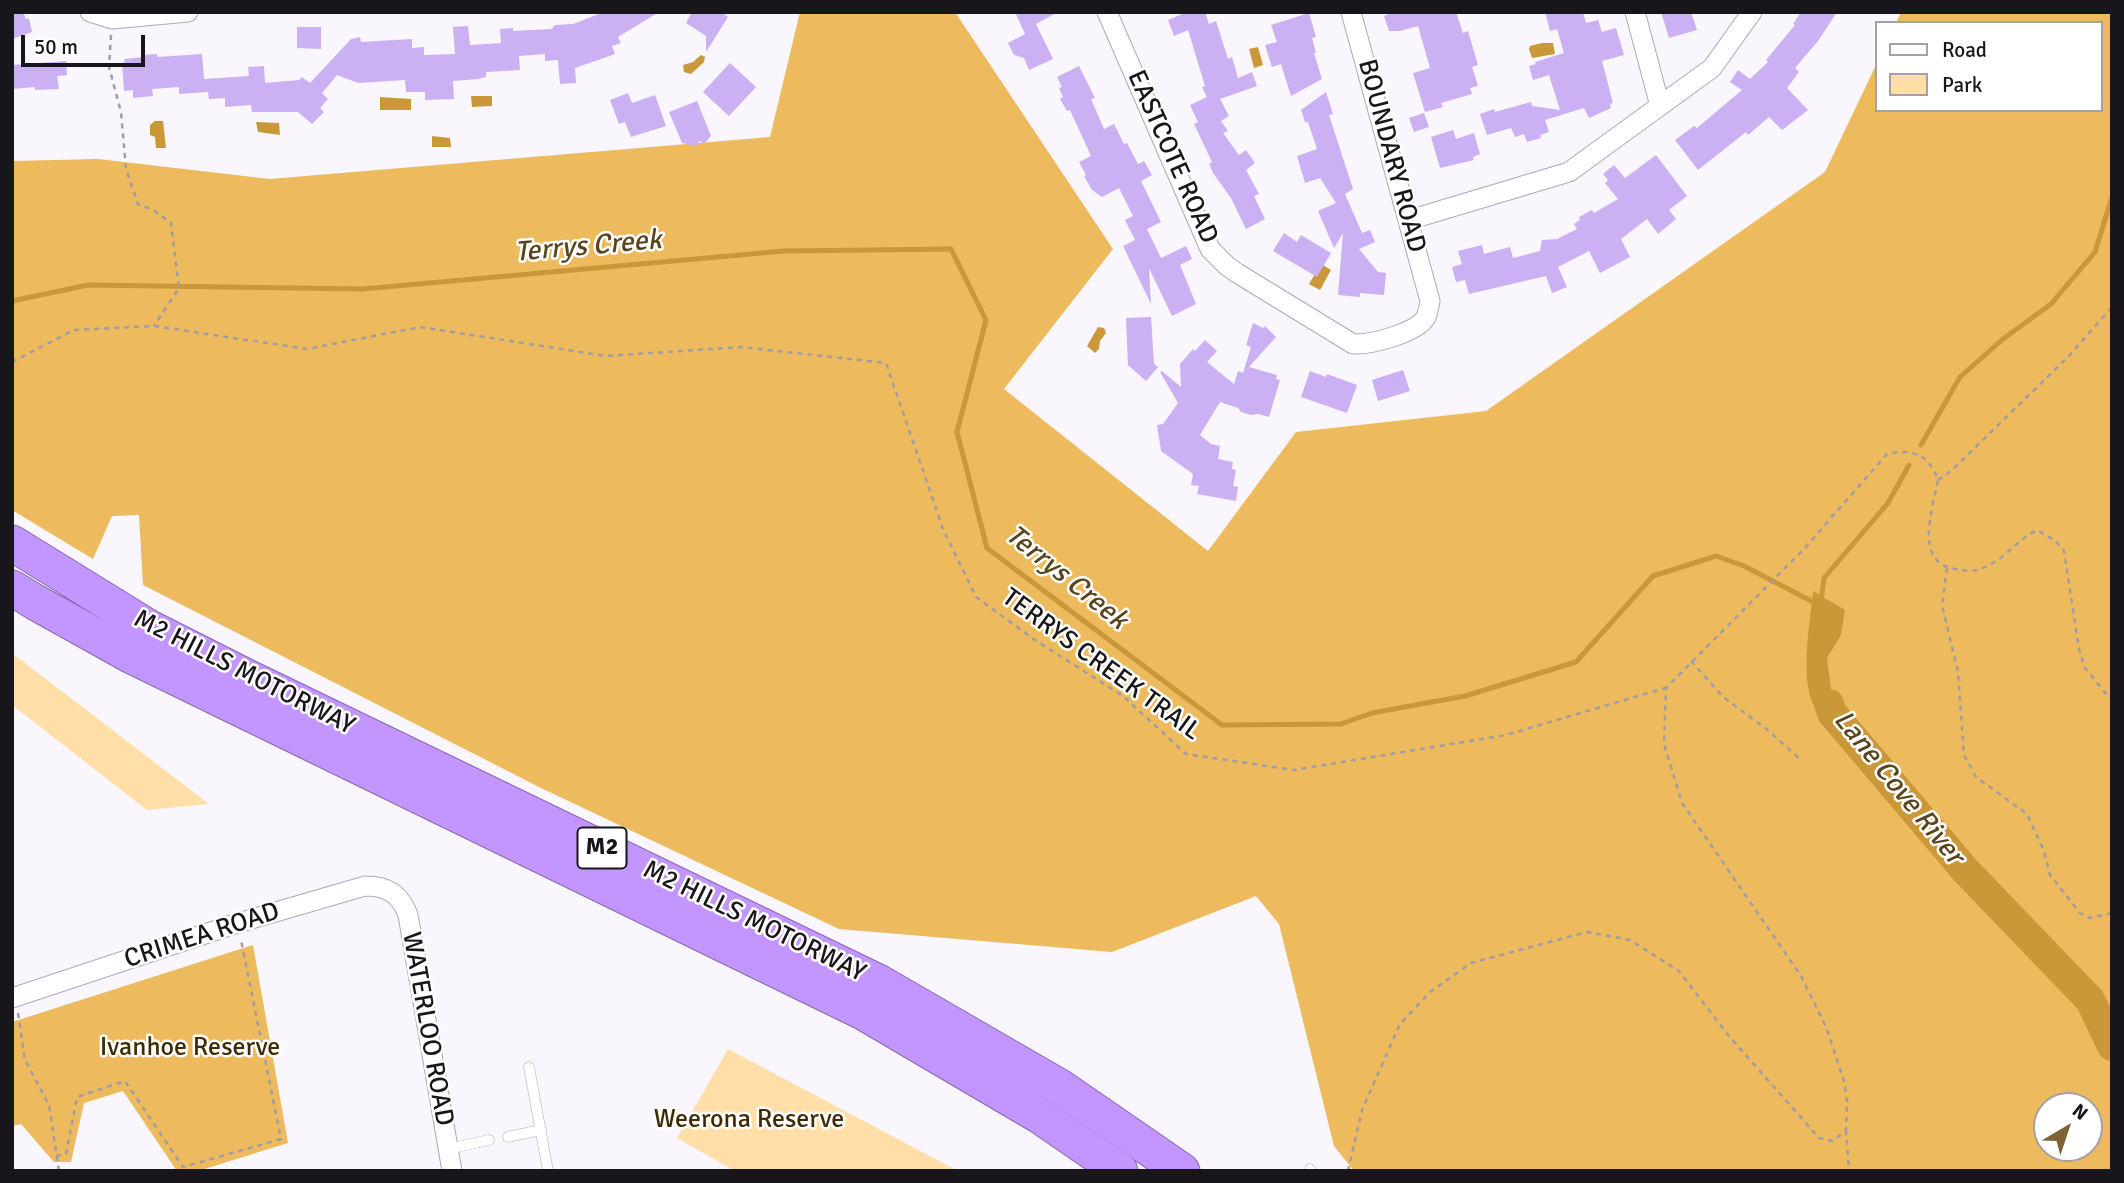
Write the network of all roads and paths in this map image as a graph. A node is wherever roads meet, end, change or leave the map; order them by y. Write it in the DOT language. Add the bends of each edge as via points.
graph roads {
  1 [pos="188,12"];
  2 [pos="1107,12"];
  3 [pos="1351,12"];
  4 [pos="1634,12"];
  5 [pos="1752,12"];
  6 [pos="91,13"];
  7 [pos="112,19"];
  8 [pos="1661,106"];
  9 [pos="1409,220"];
  10 [pos="1430,301"];
  11 [pos="2112,307"];
  12 [pos="153,326"];
  13 [pos="12,362"];
  14 [pos="1938,480"];
  15 [pos="12,543"];
  16 [pos="1947,568"];
  17 [pos="12,588"];
  18 [pos="1691,661"];
  19 [pos="1666,688"];
  20 [pos="2112,701"];
  21 [pos="1800,759"];
  22 [pos="392,891"];
  23 [pos="2112,913"];
  24 [pos="238,923"];
  25 [pos="15,997"];
  26 [pos="529,1067"];
  27 [pos="541,1130"];
  28 [pos="1846,1130"];
  29 [pos="508,1137"];
  30 [pos="489,1140"];
  31 [pos="448,1149"];
  32 [pos="56,1156"];
  33 [pos="59,1171"];
  34 [pos="452,1171"];
  35 [pos="548,1171"];
  36 [pos="1120,1171"];
  37 [pos="1182,1171"];
  38 [pos="1349,1171"];
  39 [pos="1849,1171"];
  1 -- 7 [label="street"];
  2 -- 10 [label="street, EASTCOTE ROAD" via="1210,249 1227,266 1353,344 1364,345 1416,328 1426,317"];
  3 -- 9 [label="street, BOUNDARY ROAD"];
  4 -- 8 [label="street"];
  5 -- 8 [label="street" via="1713,68"];
  6 -- 7 [label="street"];
  7 -- 12 [label="path" via="109,68 121,113 126,169 138,204 170,223 179,288"];
  8 -- 9 [label="street" via="1569,172"];
  9 -- 10 [label="street, BOUNDARY ROAD"];
  11 -- 14 [label="path" via="2068,357"];
  12 -- 13 [label="path, TERRYS CREEK TRAIL" via="74,330"];
  12 -- 19 [label="path, TERRYS CREEK TRAIL" via="307,349 420,327 606,356 741,346 886,363 943,529 976,597 1123,696 1186,754 1294,770 1506,735"];
  14 -- 16 [label="path" via="1929,546"];
  14 -- 18 [label="path" via="1926,460 1906,450 1887,454 1782,571"];
  15 -- 37 [label="highway, M2 HILLS MOTORWAY / M2" via="196,652 880,983 1060,1087"];
  16 -- 20 [label="path" via="1982,569 2036,530 2056,541 2064,551 2078,649 2085,668"];
  16 -- 23 [label="path" via="1942,606 1958,672 1964,755 1976,777 2027,814 2050,875 2080,913 2089,918"];
  17 -- 36 [label="highway, M2 HILLS MOTORWAY / M2" via="141,660 863,1012 1040,1116"];
  18 -- 19 [label="path"];
  18 -- 21 [label="path" via="1723,697"];
  19 -- 28 [label="path" via="1664,744 1682,803 1801,976 1827,1029 1844,1081"];
  22 -- 24 [label="street, CRIMEA ROAD" via="365,886"];
  22 -- 31 [label="street, WATERLOO ROAD" via="408,915"];
  24 -- 25 [label="street, CRIMEA ROAD"];
  24 -- 32 [label="path" via="281,1139 183,1167 125,1082 77,1097 66,1154"];
  25 -- 32 [label="path" via="25,1060 49,1105"];
  26 -- 27 [label="lane"];
  27 -- 29 [label="lane"];
  27 -- 35 [label="lane"];
  28 -- 38 [label="path" via="1833,1141 1819,1138 1728,1035 1679,971 1630,940 1587,932 1471,963 1430,992 1400,1024 1362,1110"];
  28 -- 39 [label="path"];
  30 -- 31 [label="lane"];
  31 -- 34 [label="street, WATERLOO ROAD"];
  32 -- 33 [label="path"];
}
